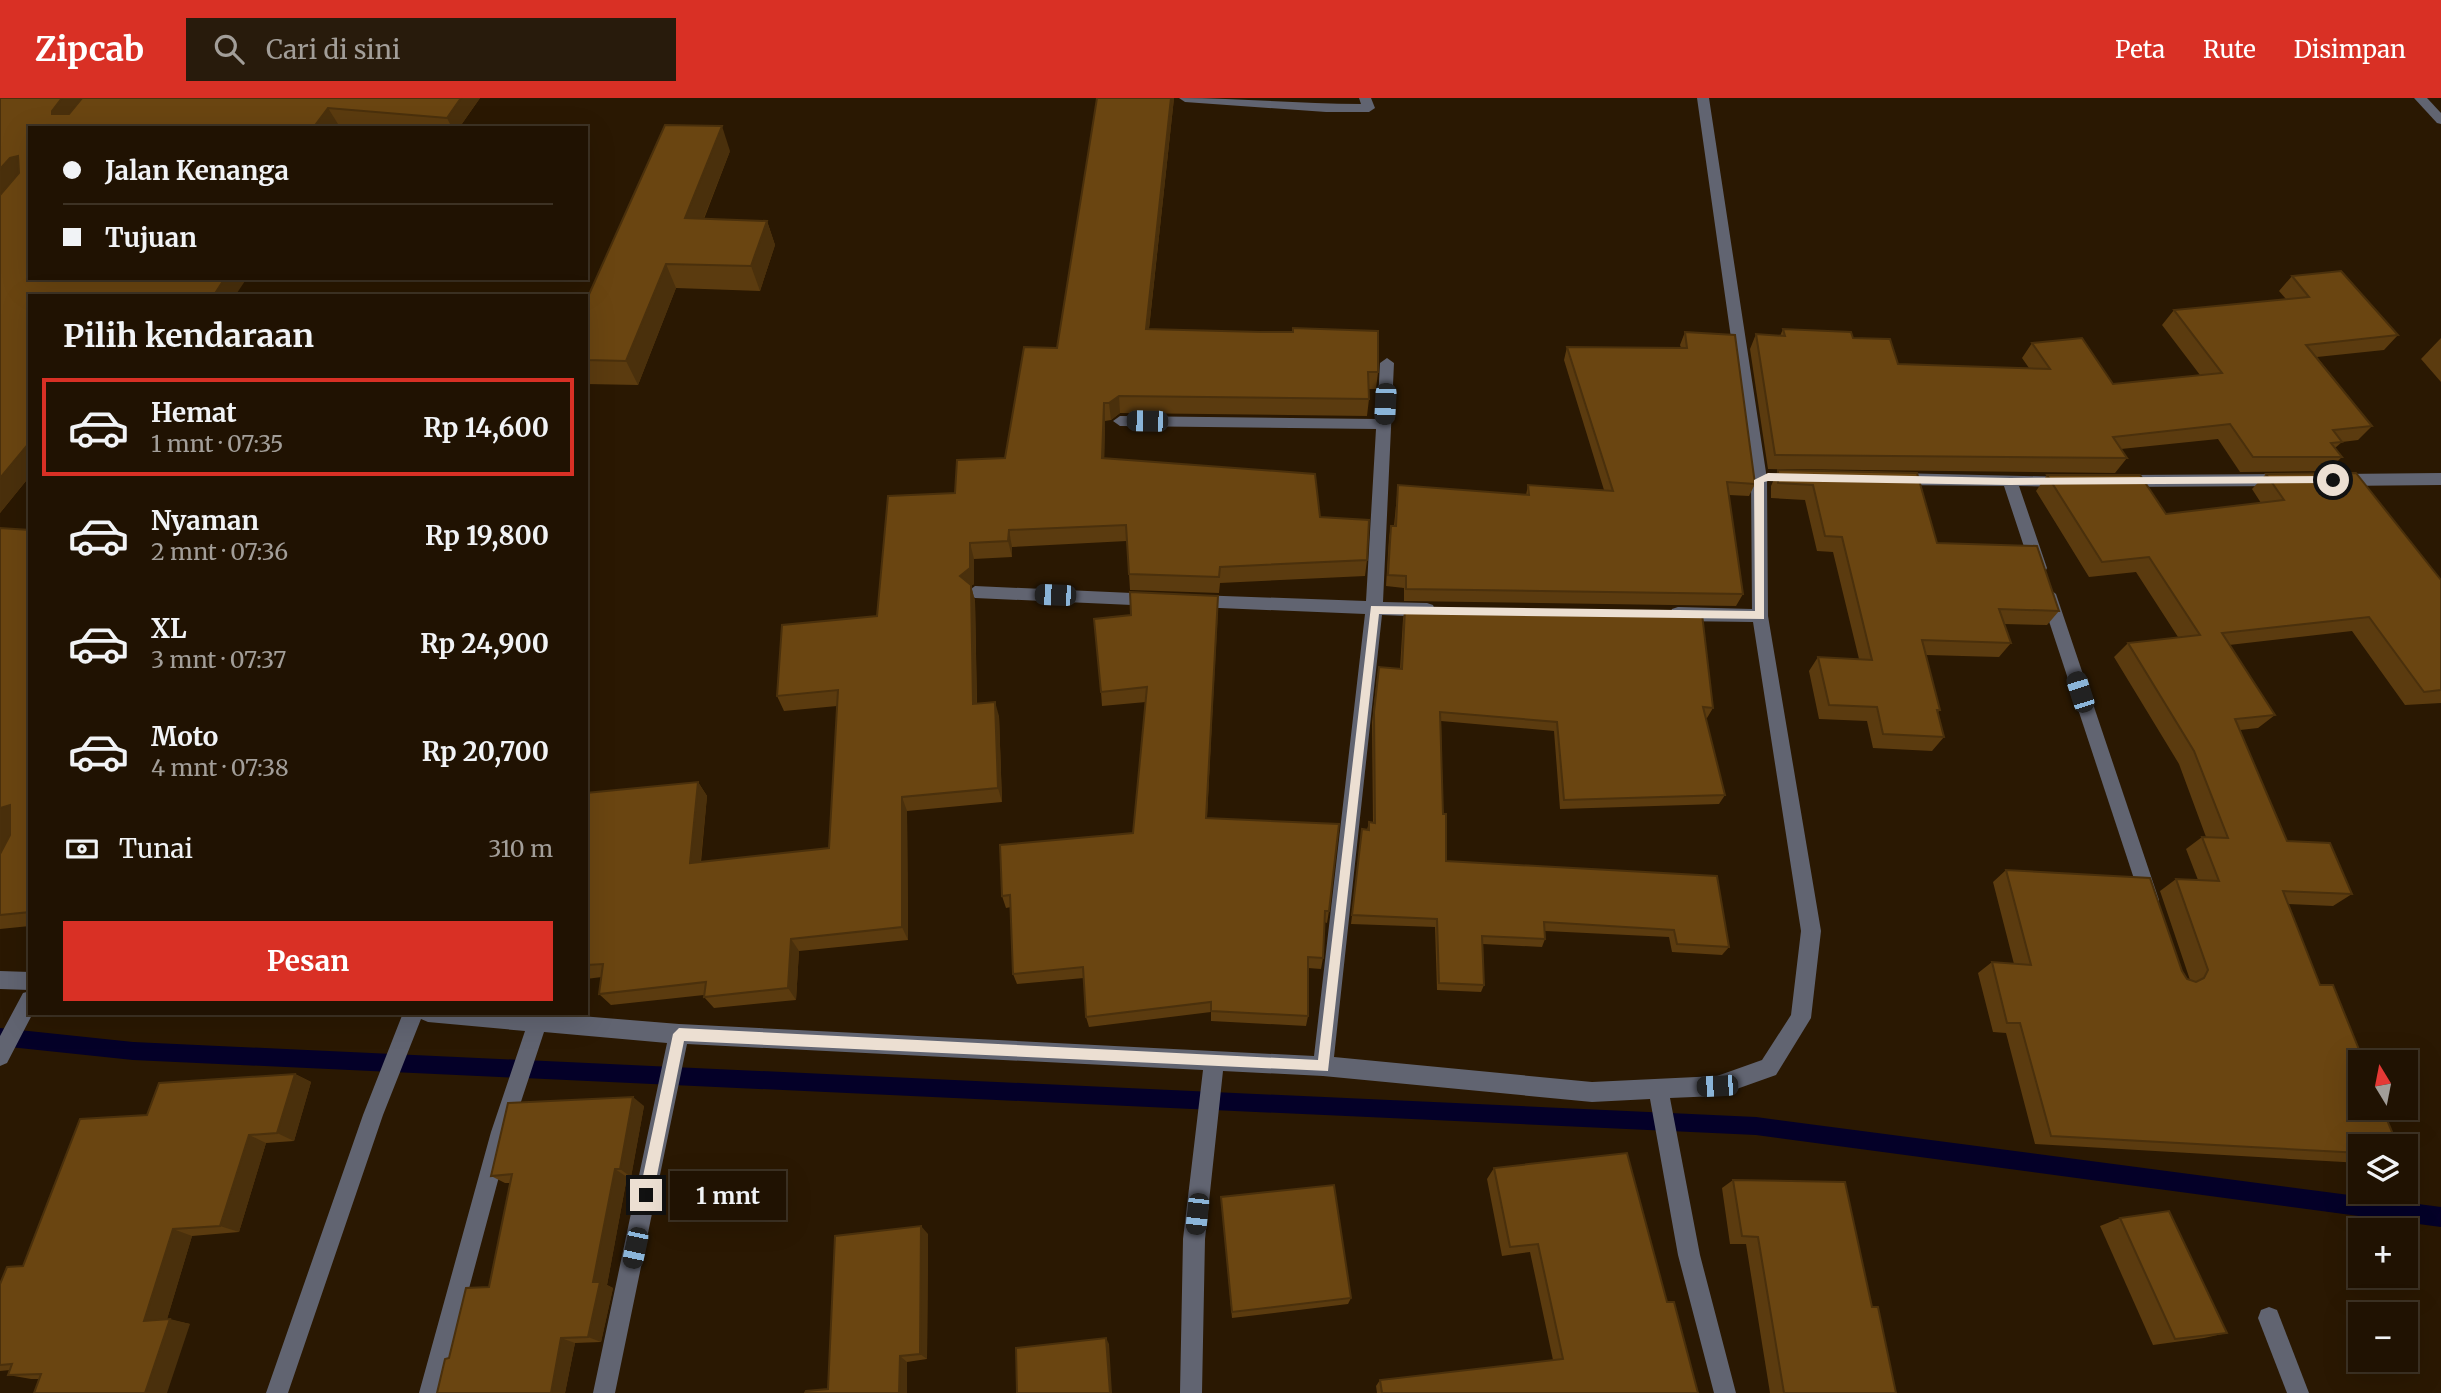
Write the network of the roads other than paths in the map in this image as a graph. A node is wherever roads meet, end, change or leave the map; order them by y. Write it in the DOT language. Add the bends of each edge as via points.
graph roads {
  1 [pos="1185,98"];
  2 [pos="1365,98"];
  3 [pos="1703,98"];
  4 [pos="2420,98"];
  5 [pos="2441,120"];
  6 [pos="1387,363"];
  7 [pos="1120,421"];
  8 [pos="1384,424"];
  9 [pos="1782,477"];
  10 [pos="1876,479"];
  11 [pos="2441,479"];
  12 [pos="1759,480"];
  13 [pos="2302,480"];
  14 [pos="2330,480"];
  15 [pos="2079,481"];
  16 [pos="2107,481"];
  17 [pos="2010,482"];
  18 [pos="975,592"];
  19 [pos="1374,609"];
  20 [pos="1443,610"];
  21 [pos="1664,614"];
  22 [pos="1760,616"];
  23 [pos="2155,915"];
  24 [pos="0,980"];
  25 [pos="28,981"];
  26 [pos="26,1007"];
  27 [pos="412,1015"];
  28 [pos="452,1015"];
  29 [pos="538,1022"];
  30 [pos="679,1034"];
  31 [pos="0,1056"];
  32 [pos="1214,1061"];
  33 [pos="1323,1066"];
  34 [pos="1660,1099"];
  35 [pos="2269,1318"];
  36 [pos="277,1393"];
  37 [pos="430,1393"];
  38 [pos="604,1393"];
  39 [pos="1191,1393"];
  40 [pos="1726,1393"];
  41 [pos="2298,1393"];
  1 -- 2 [label="street" via="1369,108"];
  3 -- 12 [label="street"];
  4 -- 5 [label="street"];
  6 -- 8 [label="street"];
  7 -- 8 [label="street"];
  8 -- 19 [label="street"];
  9 -- 12 [label="street"];
  10 -- 17 [label="street"];
  11 -- 14 [label="street"];
  12 -- 22 [label="street"];
  13 -- 16 [label="street"];
  15 -- 17 [label="street"];
  17 -- 23 [label="street"];
  18 -- 19 [label="street"];
  19 -- 20 [label="street"];
  19 -- 33 [label="street"];
  21 -- 22 [label="street"];
  22 -- 34 [label="street" via="1811,931 1801,1018 1769,1068"];
  24 -- 25 [label="street"];
  26 -- 31 [label="street"];
  27 -- 36 [label="street"];
  28 -- 29 [label="street"];
  29 -- 30 [label="street"];
  29 -- 37 [label="street" via="501,1132"];
  30 -- 32 [label="street"];
  30 -- 38 [label="street"];
  32 -- 33 [label="street"];
  32 -- 39 [label="street" via="1195,1239"];
  33 -- 34 [label="street"];
  34 -- 40 [label="street" via="1689,1255"];
  35 -- 41 [label="street"];
}
